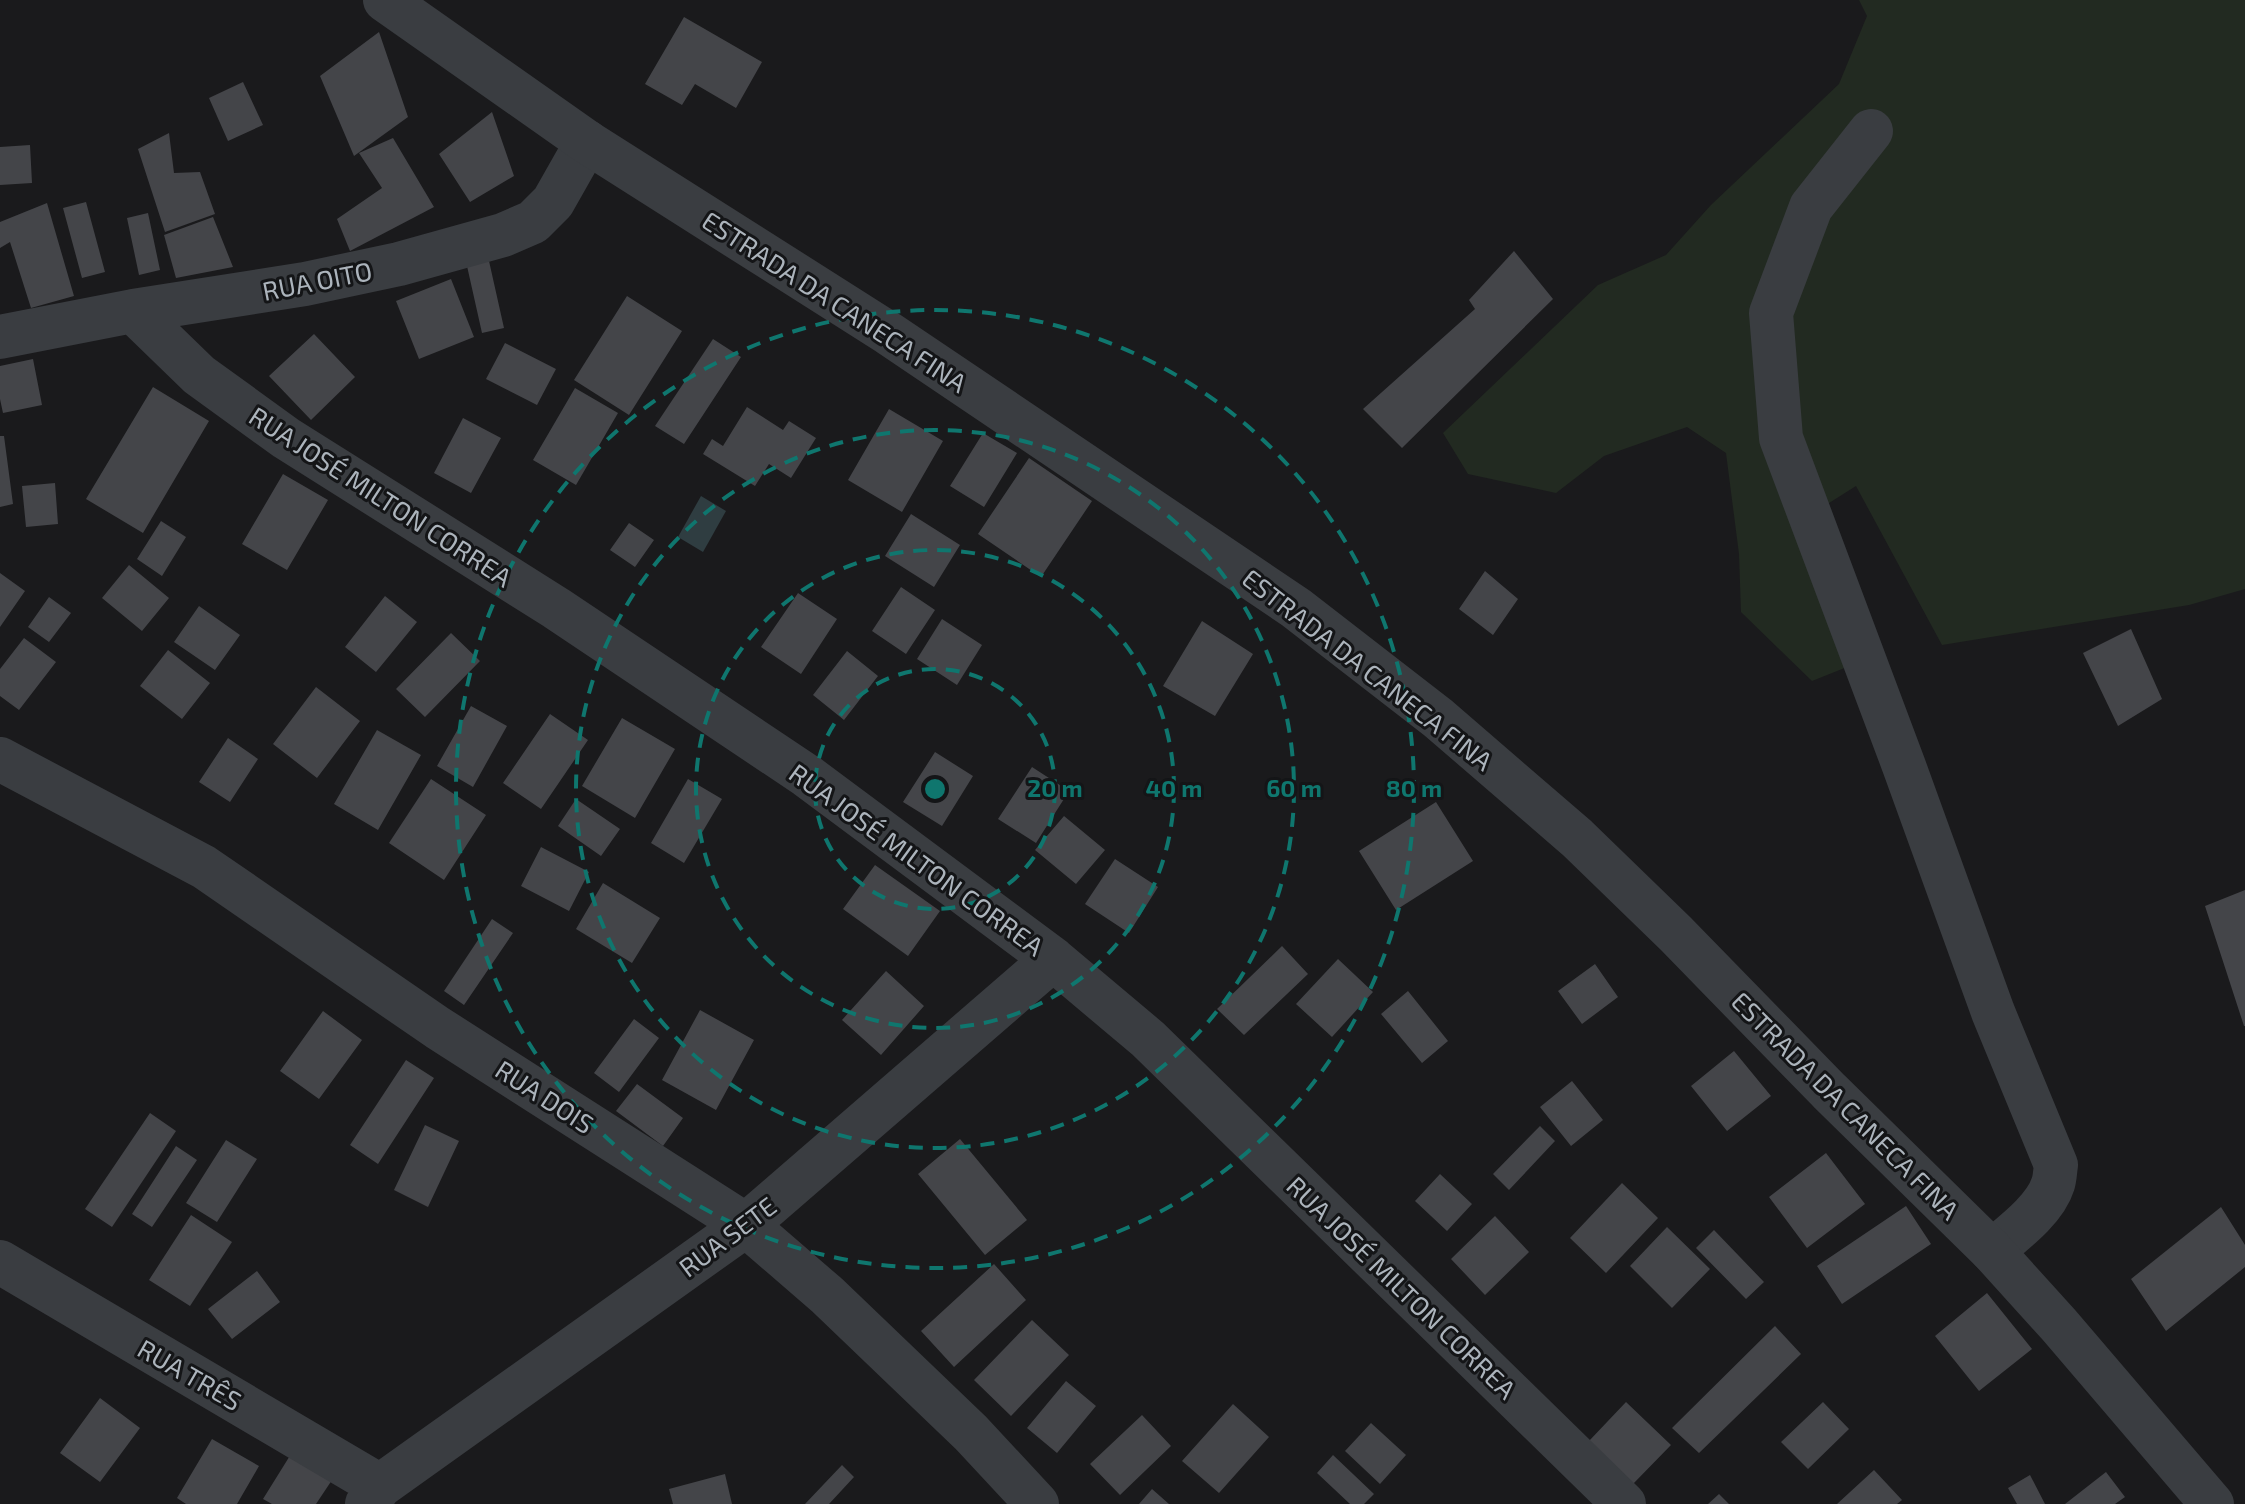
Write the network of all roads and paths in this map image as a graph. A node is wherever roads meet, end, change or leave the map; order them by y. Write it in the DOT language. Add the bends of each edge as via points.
graph roads {
  1 [pos="385,0"];
  2 [pos="1871,131"];
  3 [pos="587,142"];
  4 [pos="133,311"];
  5 [pos="0,337"];
  6 [pos="0,759"];
  7 [pos="1053,959"];
  8 [pos="746,1225"];
  9 [pos="1992,1251"];
  10 [pos="0,1262"];
  11 [pos="373,1495"];
  12 [pos="1037,1504"];
  13 [pos="1624,1504"];
  14 [pos="2212,1504"];
  1 -- 3 [label="street, ESTRADA DA CANECA FINA"];
  2 -- 9 [label="street" via="1811,207 1771,313 1781,438 1993,1012 2056,1165 2046,1199"];
  3 -- 4 [label="street, RUA OITO" via="553,202 533,222 503,235 305,284"];
  3 -- 9 [label="street, ESTRADA DA CANECA FINA" via="888,333 1296,608 1438,718 1577,838"];
  4 -- 5 [label="street, RUA OITO"];
  4 -- 7 [label="street, RUA JOSÉ MILTON CORREA" via="199,375 286,438 556,608 807,776"];
  6 -- 8 [label="street, RUA DOIS" via="204,867 438,1028"];
  7 -- 8 [label="street, RUA SETE"];
  7 -- 13 [label="street, RUA JOSÉ MILTON CORREA" via="1148,1039"];
  8 -- 11 [label="street, RUA SETE"];
  8 -- 12 [label="street, RUA DOIS" via="838,1305"];
  9 -- 14 [label="street, ESTRADA DA CANECA FINA"];
  10 -- 11 [label="street, RUA TRÊS"];
}
